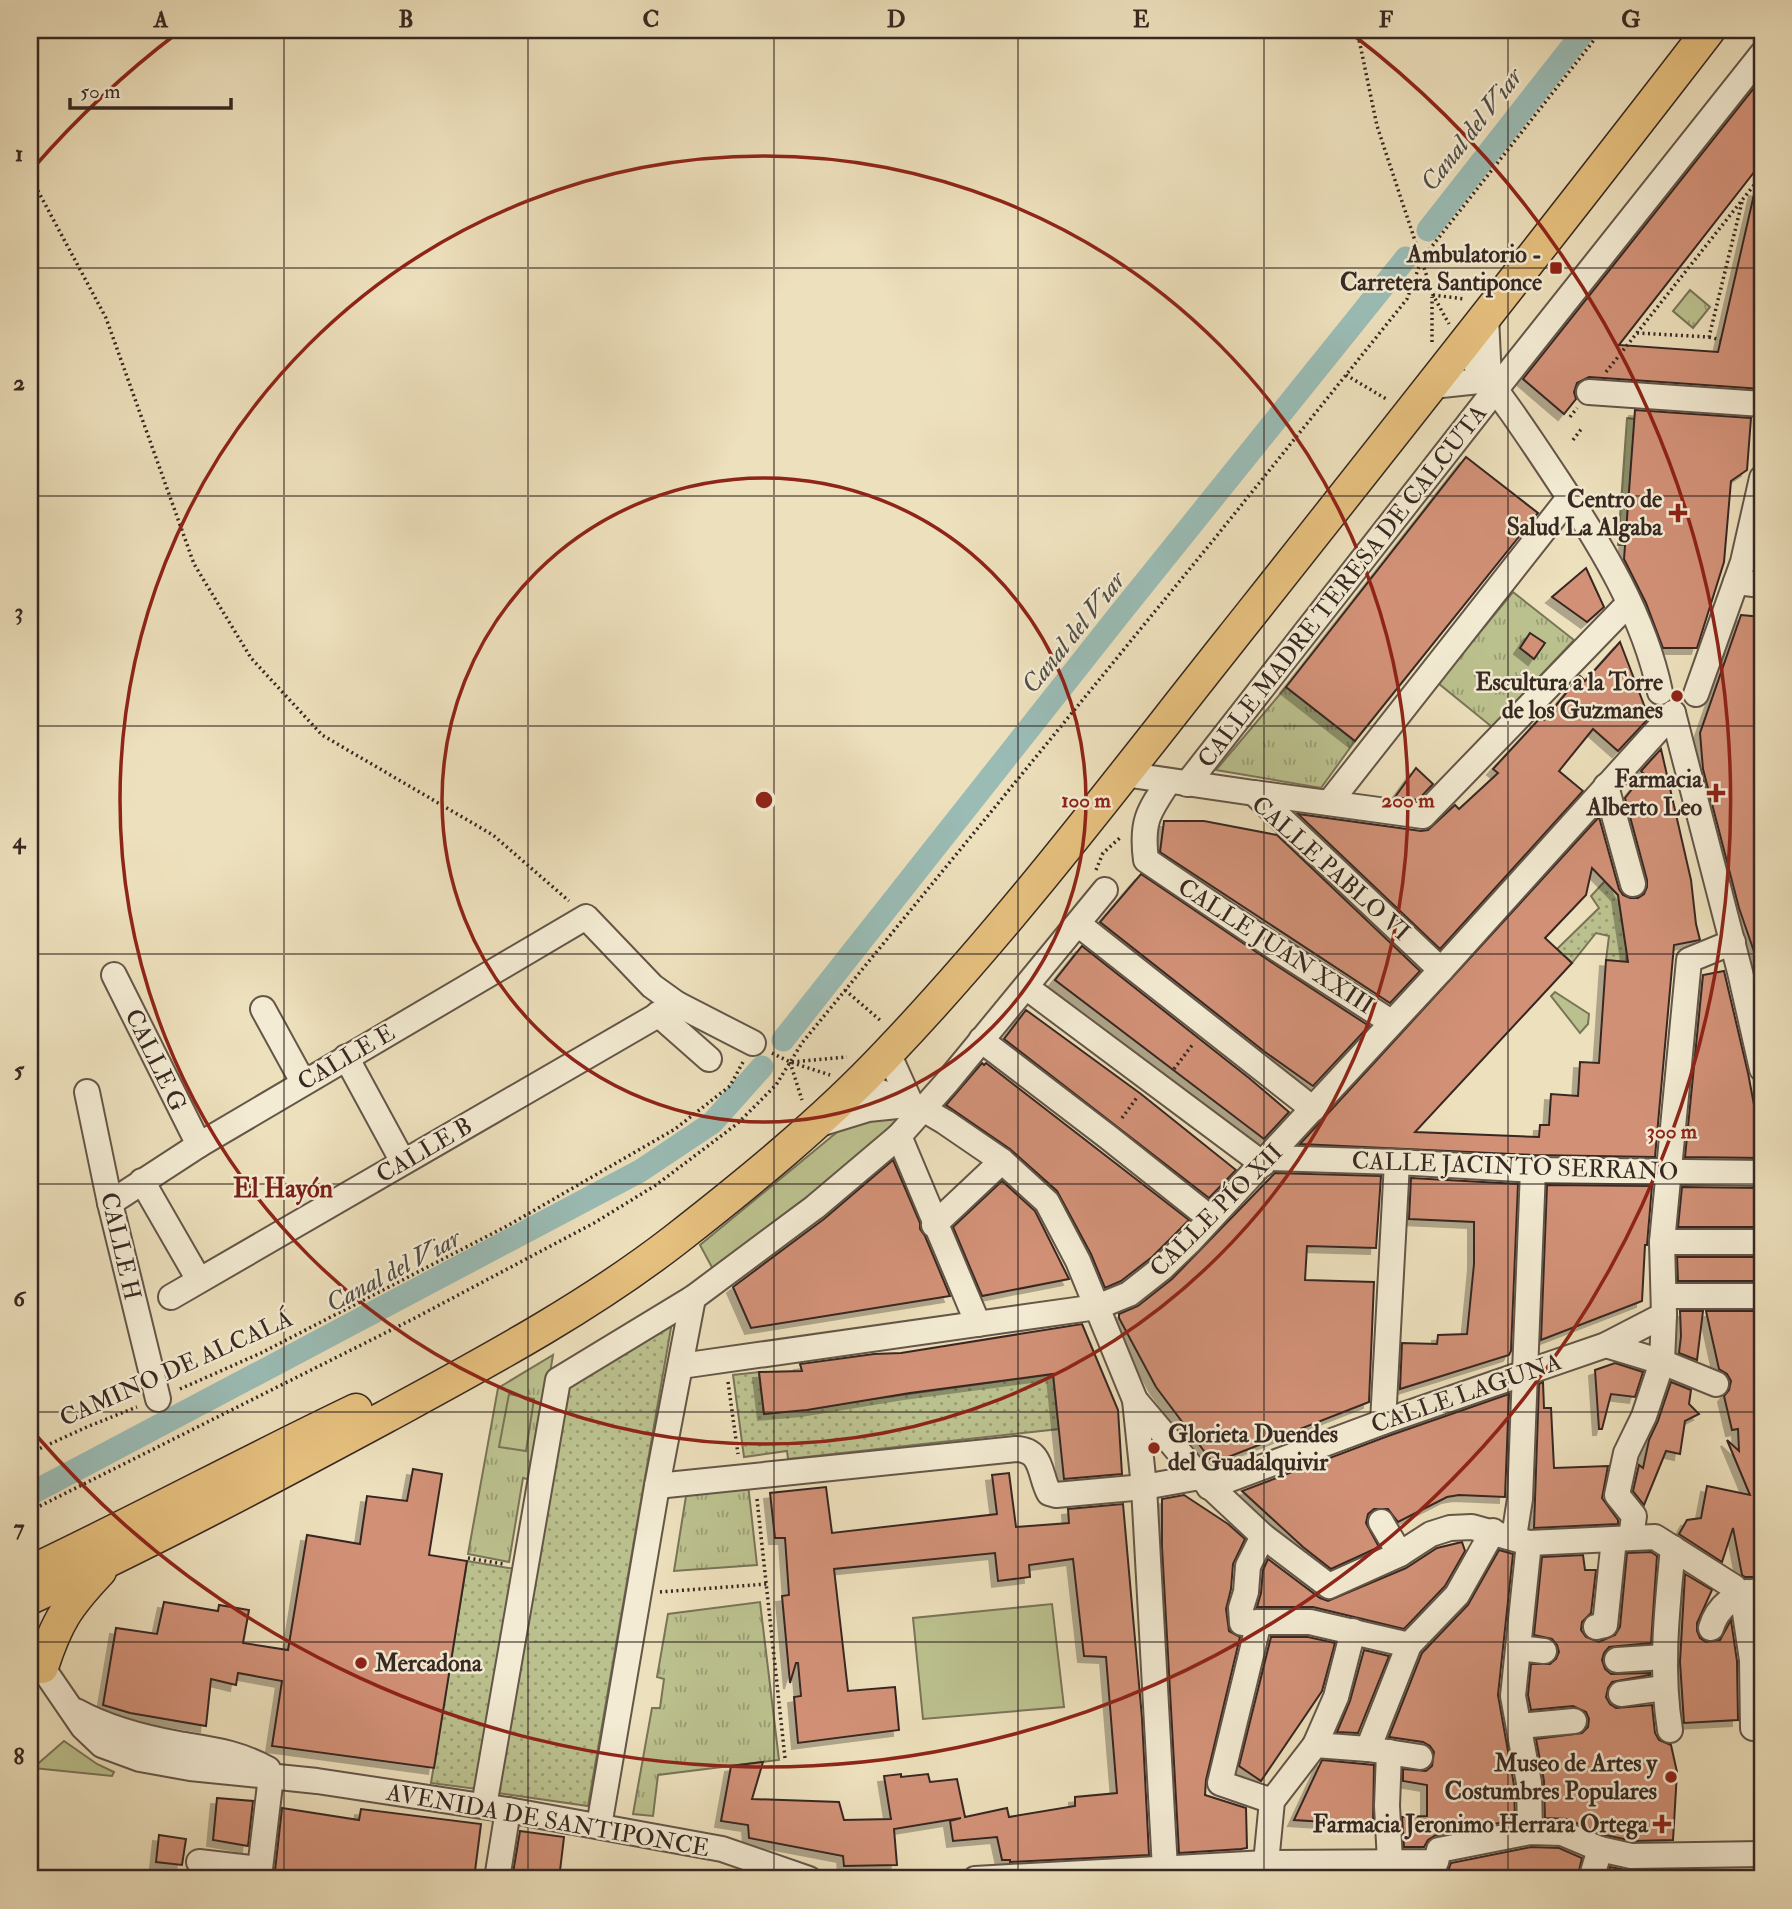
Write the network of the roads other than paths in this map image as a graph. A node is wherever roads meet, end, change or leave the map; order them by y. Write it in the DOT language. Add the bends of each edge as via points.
graph roads {
  1 [pos="1709,30"];
  2 [pos="1762,54"];
  3 [pos="1486,317"];
  4 [pos="1462,347"];
  5 [pos="1493,384"];
  6 [pos="1432,386"];
  7 [pos="1590,392"];
  8 [pos="1762,404"];
  9 [pos="1762,478"];
  10 [pos="1569,498"];
  11 [pos="1747,570"];
  12 [pos="1762,585"];
  13 [pos="1629,603"];
  14 [pos="1680,700"];
  15 [pos="1124,774"];
  16 [pos="1178,783"];
  17 [pos="1606,786"];
  18 [pos="1254,793"];
  19 [pos="1329,803"];
  20 [pos="1161,870"];
  21 [pos="1633,884"];
  22 [pos="1105,890"];
  23 [pos="1078,924"];
  24 [pos="1733,942"];
  25 [pos="1441,970"];
  26 [pos="114,975"];
  27 [pos="1026,987"];
  28 [pos="1753,988"];
  29 [pos="263,1009"];
  30 [pos="668,1009"];
  31 [pos="1391,1022"];
  32 [pos="981,1041"];
  33 [pos="753,1043"];
  34 [pos="888,1053"];
  35 [pos="346,1057"];
  36 [pos="709,1059"];
  37 [pos="1762,1069"];
  38 [pos="303,1082"];
  39 [pos="858,1083"];
  40 [pos="87,1092"];
  41 [pos="917,1107"];
  42 [pos="1313,1109"];
  43 [pos="810,1127"];
  44 [pos="899,1136"];
  45 [pos="199,1145"];
  46 [pos="1002,1161"];
  47 [pos="1265,1161"];
  48 [pos="403,1162"];
  49 [pos="1397,1162"];
  50 [pos="1533,1170"];
  51 [pos="1670,1172"];
  52 [pos="1762,1173"];
  53 [pos="142,1181"];
  54 [pos="723,1202"];
  55 [pos="110,1203"];
  56 [pos="1210,1219"];
  57 [pos="934,1225"];
  58 [pos="1662,1242"];
  59 [pos="1762,1242"];
  60 [pos="199,1280"];
  61 [pos="1762,1296"];
  62 [pos="171,1297"];
  63 [pos="693,1298"];
  64 [pos="1664,1306"];
  65 [pos="1097,1307"];
  66 [pos="978,1324"];
  67 [pos="1606,1345"];
  68 [pos="1662,1362"];
  69 [pos="681,1366"];
  70 [pos="1524,1371"];
  71 [pos="1716,1384"];
  72 [pos="158,1399"];
  73 [pos="1135,1400"];
  74 [pos="1383,1422"];
  75 [pos="1204,1482"];
  76 [pos="657,1486"];
  77 [pos="1144,1487"];
  78 [pos="146,1517"];
  79 [pos="1381,1522"];
  80 [pos="1263,1536"];
  81 [pos="1512,1537"];
  82 [pos="1623,1539"];
  83 [pos="1673,1548"];
  84 [pos="1400,1554"];
  85 [pos="108,1562"];
  86 [pos="30,1573"];
  87 [pos="30,1585"];
  88 [pos="1748,1590"];
  89 [pos="30,1598"];
  90 [pos="1259,1622"];
  91 [pos="1596,1627"];
  92 [pos="1711,1628"];
  93 [pos="1353,1631"];
  94 [pos="1409,1645"];
  95 [pos="1518,1648"];
  96 [pos="1544,1651"];
  97 [pos="34,1656"];
  98 [pos="1664,1657"];
  99 [pos="1616,1660"];
  100 [pos="1664,1688"];
  101 [pos="1620,1694"];
  102 [pos="1574,1721"];
  103 [pos="1520,1726"];
  104 [pos="1753,1728"];
  105 [pos="1670,1730"];
  106 [pos="1315,1745"];
  107 [pos="1379,1751"];
  108 [pos="1420,1758"];
  109 [pos="277,1777"];
  110 [pos="1272,1801"];
  111 [pos="496,1808"];
  112 [pos="599,1826"];
  113 [pos="1530,1832"];
  114 [pos="1600,1849"];
  115 [pos="1762,1854"];
  116 [pos="1390,1861"];
  117 [pos="199,1862"];
  118 [pos="1266,1863"];
  119 [pos="1165,1869"];
  120 [pos="1295,1872"];
  121 [pos="800,1878"];
  122 [pos="497,1879"];
  123 [pos="975,1879"];
  124 [pos="1591,1879"];
  1 -- 3 [label="main road"];
  2 -- 5 [label="street, CALLE MADRE TERESA DE CALCUTA"];
  3 -- 4 [label="main road"];
  3 -- 5 [label="street"];
  4 -- 5 [label="street"];
  4 -- 6 [label="main road"];
  5 -- 6 [label="street"];
  5 -- 10 [label="street"];
  5 -- 16 [label="street, CALLE MADRE TERESA DE CALCUTA"];
  6 -- 15 [label="main road"];
  7 -- 8 [label="street"];
  9 -- 11 [label="street"];
  10 -- 13 [label="street"];
  10 -- 19 [label="street"];
  11 -- 12 [label="street"];
  11 -- 14 [label="street" via="1710,657"];
  13 -- 14 [label="street"];
  13 -- 19 [label="street" via="1423,816"];
  14 -- 17 [label="street, CALLE PÍO XII"];
  14 -- 24 [label="street"];
  15 -- 16 [label="street, CALLE PABLO VI"];
  15 -- 34 [label="main road" via="1027,896"];
  16 -- 18 [label="street, CALLE PABLO VI"];
  16 -- 20 [label="street, CALLE MADRE TERESA DE CALCUTA" via="1153,804 1142,833 1146,860"];
  17 -- 21 [label="street"];
  17 -- 25 [label="street, CALLE PÍO XII"];
  18 -- 19 [label="street"];
  18 -- 25 [label="street, CALLE PABLO VI"];
  20 -- 31 [label="street, CALLE JUAN XXIII"];
  22 -- 23 [label="street"];
  23 -- 27 [label="street"];
  23 -- 42 [label="street"];
  24 -- 28 [label="street"];
  24 -- 51 [label="street" via="1689,960"];
  25 -- 31 [label="street, CALLE PÍO XII"];
  26 -- 45 [label="street, CALLE G"];
  27 -- 32 [label="street"];
  27 -- 47 [label="street"];
  28 -- 37 [label="street"];
  29 -- 38 [label="street"];
  30 -- 33 [label="street"];
  30 -- 35 [label="street, CALLE E" via="586,917"];
  30 -- 36 [label="street"];
  30 -- 48 [label="street, CALLE B"];
  31 -- 42 [label="street, CALLE PÍO XII"];
  32 -- 41 [label="street"];
  32 -- 56 [label="street"];
  34 -- 39 [label="main road"];
  34 -- 41 [label="street"];
  35 -- 38 [label="street, CALLE E"];
  35 -- 48 [label="street"];
  38 -- 45 [label="street, CALLE E"];
  39 -- 41 [label="street"];
  39 -- 43 [label="main road"];
  40 -- 55 [label="street, CALLE H"];
  41 -- 43 [label="street" via="868,1109"];
  41 -- 44 [label="street"];
  41 -- 46 [label="street"];
  42 -- 47 [label="street, CALLE PÍO XII"];
  43 -- 54 [label="main road"];
  44 -- 57 [label="street"];
  44 -- 63 [label="street" via="815,1207"];
  45 -- 53 [label="street, CALLE E"];
  46 -- 57 [label="street"];
  46 -- 65 [label="street" via="1047,1202"];
  47 -- 49 [label="street, CALLE JACINTO SERRANO"];
  47 -- 56 [label="street, CALLE PÍO XII"];
  48 -- 60 [label="street, CALLE B"];
  49 -- 50 [label="street, CALLE JACINTO SERRANO"];
  49 -- 74 [label="street"];
  50 -- 51 [label="street, CALLE JACINTO SERRANO"];
  50 -- 70 [label="street"];
  51 -- 52 [label="street, CALLE JACINTO SERRANO"];
  51 -- 58 [label="street"];
  53 -- 55 [label="street, CALLE E"];
  53 -- 60 [label="street"];
  54 -- 78 [label="main road" via="471,1353"];
  54 -- 85 [label="main road" via="566,1315"];
  55 -- 72 [label="street, CALLE H"];
  56 -- 65 [label="street, CALLE PÍO XII" via="1129,1294"];
  57 -- 66 [label="street"];
  58 -- 59 [label="street"];
  58 -- 64 [label="street"];
  60 -- 62 [label="street, CALLE B"];
  61 -- 64 [label="street"];
  63 -- 69 [label="street"];
  63 -- 111 [label="street" via="558,1380 525,1568"];
  64 -- 67 [label="street, CALLE LAGUNA"];
  64 -- 68 [label="street"];
  65 -- 66 [label="street, CALLE PÍO XII"];
  65 -- 73 [label="street"];
  66 -- 69 [label="street, CALLE PÍO XII"];
  67 -- 68 [label="street"];
  67 -- 70 [label="street, CALLE LAGUNA"];
  68 -- 71 [label="street"];
  68 -- 82 [label="street" via="1626,1453 1617,1495 1634,1516"];
  69 -- 76 [label="street"];
  70 -- 74 [label="street, CALLE LAGUNA"];
  70 -- 81 [label="street" via="1520,1499"];
  73 -- 75 [label="street"];
  73 -- 77 [label="street"];
  74 -- 75 [label="street, CALLE LAGUNA"];
  75 -- 77 [label="street, CALLE LAGUNA"];
  75 -- 80 [label="street"];
  76 -- 77 [label="street, CALLE LAGUNA" via="1016,1449 1036,1456 1049,1493"];
  76 -- 112 [label="street"];
  77 -- 119 [label="street"];
  78 -- 86 [label="main road"];
  78 -- 87 [label="main road" via="110,1548"];
  79 -- 84 [label="street"];
  80 -- 84 [label="street" via="1329,1586"];
  80 -- 90 [label="street" via="1248,1566 1241,1608 1242,1623"];
  81 -- 82 [label="street"];
  81 -- 84 [label="street" via="1472,1527 1450,1528 1430,1534"];
  81 -- 94 [label="street"];
  81 -- 95 [label="street"];
  82 -- 83 [label="street" via="1655,1537"];
  82 -- 91 [label="street" via="1605,1625"];
  83 -- 88 [label="street"];
  83 -- 98 [label="street"];
  85 -- 89 [label="main road"];
  85 -- 97 [label="main road" via="79,1593"];
  88 -- 92 [label="street" via="1717,1611"];
  88 -- 104 [label="street" via="1745,1613 1752,1660"];
  90 -- 93 [label="street" via="1310,1622"];
  90 -- 110 [label="street" via="1220,1783"];
  93 -- 94 [label="street"];
  93 -- 106 [label="street" via="1336,1697"];
  94 -- 107 [label="street"];
  95 -- 96 [label="street"];
  95 -- 103 [label="street" via="1513,1696"];
  97 -- 109 [label="street, AVENIDA DE SANTIPONCE" via="77,1718 108,1741 203,1759 229,1751"];
  98 -- 99 [label="street"];
  98 -- 100 [label="street"];
  100 -- 101 [label="street"];
  100 -- 105 [label="street"];
  102 -- 103 [label="street"];
  103 -- 113 [label="street" via="1529,1783"];
  106 -- 107 [label="street"];
  106 -- 110 [label="street"];
  107 -- 108 [label="street"];
  107 -- 116 [label="street"];
  109 -- 111 [label="street, AVENIDA DE SANTIPONCE"];
  109 -- 117 [label="street" via="260,1869"];
  110 -- 118 [label="street"];
  111 -- 112 [label="street, AVENIDA DE SANTIPONCE"];
  111 -- 122 [label="street"];
  112 -- 121 [label="street, AVENIDA DE SANTIPONCE" via="722,1849"];
  113 -- 114 [label="street" via="1562,1833"];
  113 -- 116 [label="street" via="1439,1850 1437,1862"];
  114 -- 115 [label="street" via="1631,1857"];
  114 -- 124 [label="street"];
  116 -- 120 [label="street"];
  118 -- 119 [label="street"];
  118 -- 120 [label="street"];
  119 -- 123 [label="street"];
}
